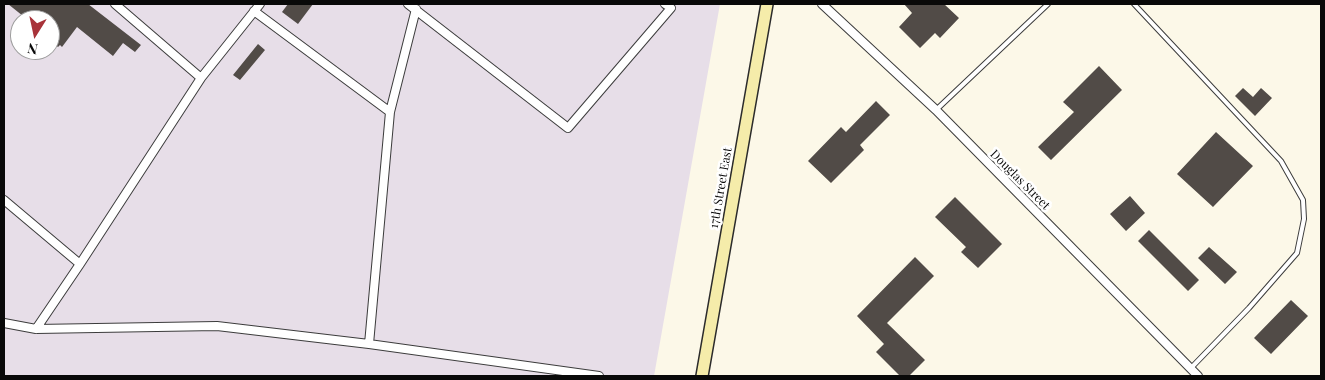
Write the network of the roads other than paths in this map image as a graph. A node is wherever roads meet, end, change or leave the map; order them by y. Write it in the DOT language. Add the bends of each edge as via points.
graph roads {
  1 [pos="115,4"];
  2 [pos="260,4"];
  3 [pos="408,4"];
  4 [pos="666,4"];
  5 [pos="767,4"];
  6 [pos="822,4"];
  7 [pos="1048,4"];
  8 [pos="1134,4"];
  9 [pos="416,9"];
  10 [pos="254,11"];
  11 [pos="201,78"];
  12 [pos="936,110"];
  13 [pos="390,112"];
  14 [pos="4,200"];
  15 [pos="80,264"];
  16 [pos="4,323"];
  17 [pos="36,329"];
  18 [pos="368,344"];
  19 [pos="1190,368"];
  20 [pos="599,376"];
  21 [pos="702,376"];
  22 [pos="1198,376"];
  1 -- 11 [label="street"];
  2 -- 10 [label="street"];
  3 -- 9 [label="street"];
  4 -- 9 [label="street" via="671,8 568,128"];
  5 -- 21 [label="main road, 17th Street East"];
  6 -- 12 [label="street, Douglas Street"];
  7 -- 12 [label="lane"];
  8 -- 19 [label="lane" via="1281,160 1303,200 1304,219 1296,253 1249,308"];
  9 -- 13 [label="street"];
  10 -- 11 [label="street"];
  10 -- 13 [label="street"];
  11 -- 15 [label="street"];
  12 -- 19 [label="street, Douglas Street"];
  13 -- 18 [label="street"];
  14 -- 15 [label="street"];
  15 -- 17 [label="street"];
  16 -- 17 [label="street"];
  17 -- 18 [label="street" via="217,326"];
  18 -- 20 [label="street"];
  19 -- 22 [label="street, Douglas Street"];
}
